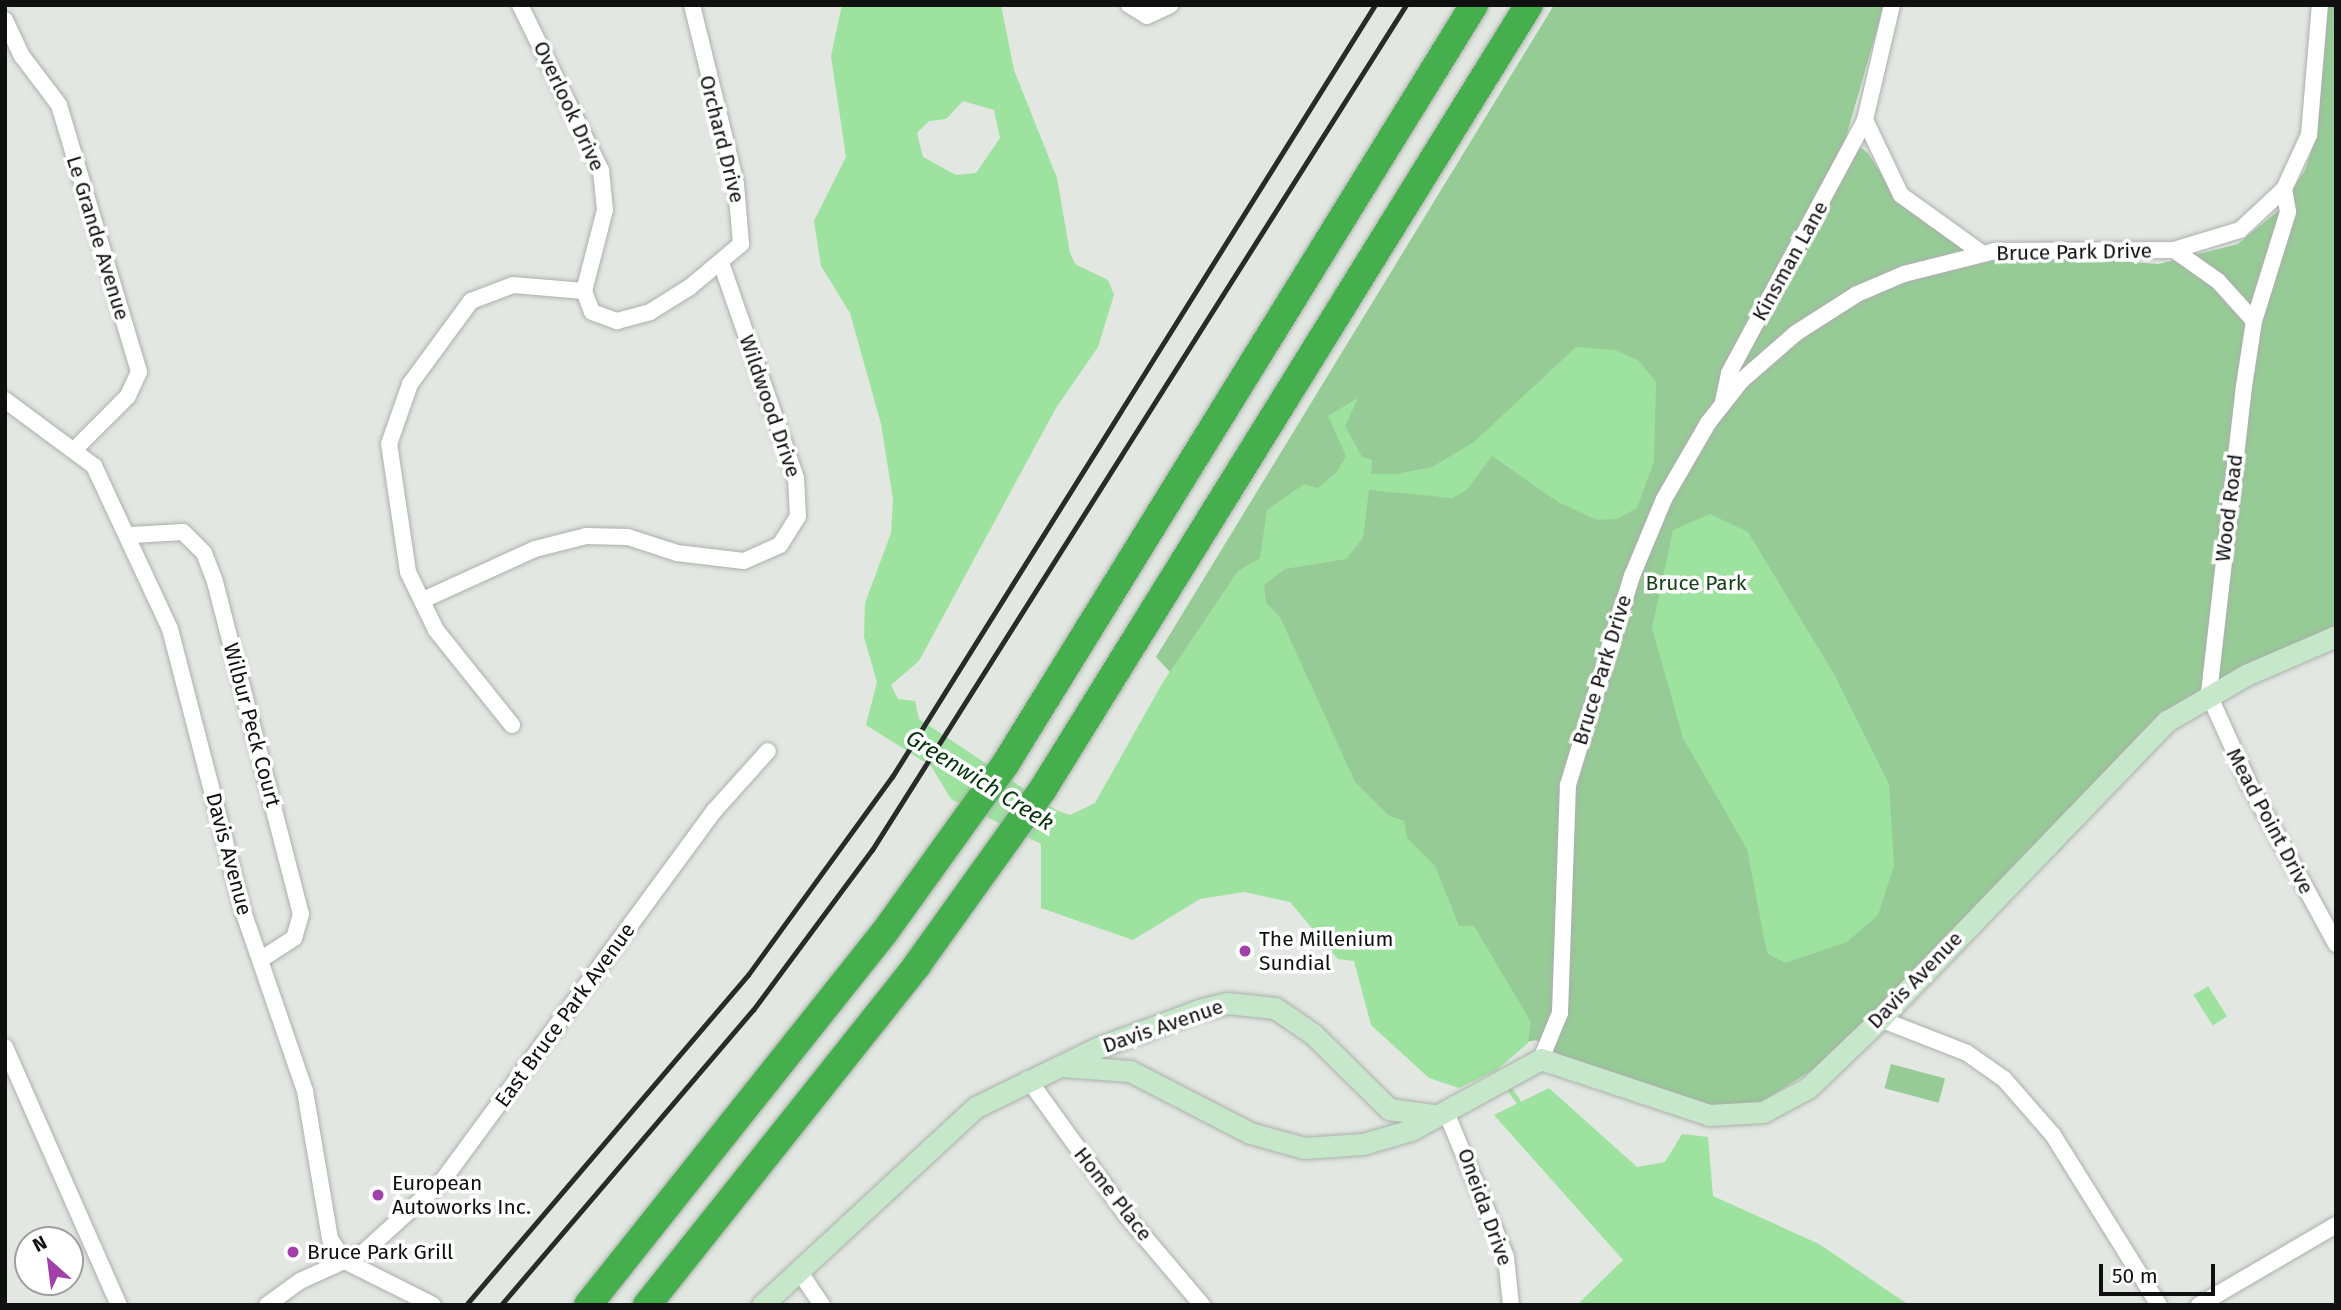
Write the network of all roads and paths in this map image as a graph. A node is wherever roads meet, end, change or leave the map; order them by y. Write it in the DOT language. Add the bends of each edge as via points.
graph roads {
  1 [pos="520,5"];
  2 [pos="692,5"];
  3 [pos="1129,5"];
  4 [pos="1171,5"];
  5 [pos="1474,5"];
  6 [pos="1529,5"];
  7 [pos="1892,5"];
  8 [pos="2320,5"];
  9 [pos="5,20"];
  10 [pos="1865,120"];
  11 [pos="2284,189"];
  12 [pos="2174,250"];
  13 [pos="1983,254"];
  14 [pos="722,266"];
  15 [pos="584,291"];
  16 [pos="2254,321"];
  17 [pos="5,400"];
  18 [pos="1723,405"];
  19 [pos="76,448"];
  20 [pos="132,535"];
  21 [pos="423,600"];
  22 [pos="2336,636"];
  23 [pos="2209,695"];
  24 [pos="512,725"];
  25 [pos="768,751"];
  26 [pos="2336,944"];
  27 [pos="260,960"];
  28 [pos="1880,1018"];
  29 [pos="5,1047"];
  30 [pos="1535,1065"];
  31 [pos="1061,1066"];
  32 [pos="1028,1079"];
  33 [pos="1443,1113"];
  34 [pos="2336,1225"];
  35 [pos="345,1261"];
  36 [pos="799,1271"];
  37 [pos="767,1303"];
  38 [pos="119,1305"];
  39 [pos="267,1305"];
  40 [pos="433,1305"];
  41 [pos="588,1305"];
  42 [pos="647,1305"];
  43 [pos="821,1305"];
  44 [pos="1202,1305"];
  45 [pos="1511,1305"];
  46 [pos="2159,1305"];
  47 [pos="2199,1305"];
  1 -- 15 [label="street, Overlook Drive" via="578,116 606,191"];
  2 -- 14 [label="street, Orchard Drive" via="743,228 741,244"];
  3 -- 4 [label="street" via="1147,16"];
  5 -- 41 [label="highway" via="1006,763 849,977"];
  6 -- 42 [label="highway" via="1010,838"];
  7 -- 10 [label="street, Kinsman Lane"];
  8 -- 11 [label="street, Bruce Park Drive" via="2309,135"];
  9 -- 19 [label="street, Le Grande Avenue" via="22,56 59,105 139,372 128,396"];
  10 -- 13 [label="street" via="1901,195"];
  10 -- 18 [label="street, Kinsman Lane" via="1729,373"];
  11 -- 12 [label="street, Bruce Park Drive" via="2240,230"];
  11 -- 16 [label="street, Wood Road" via="2288,212"];
  12 -- 13 [label="street, Bruce Park Drive"];
  12 -- 16 [label="street" via="2218,281"];
  13 -- 18 [label="street, Bruce Park Drive" via="1857,294 1768,356"];
  14 -- 15 [label="street" via="632,319 592,312"];
  14 -- 21 [label="street, Wildwood Drive" via="796,478 798,516 780,545 744,561 677,553 628,537 586,536 535,549"];
  15 -- 21 [label="street" via="513,285 488,291 459,315 410,384 389,444 391,484 401,551"];
  16 -- 23 [label="street, Wood Road"];
  17 -- 19 [label="street, Davis Avenue"];
  18 -- 30 [label="street, Bruce Park Drive" via="1674,480 1632,576 1568,785 1560,1013"];
  19 -- 20 [label="street, Davis Avenue" via="100,474"];
  20 -- 27 [label="street, Davis Avenue" via="189,687 226,850"];
  20 -- 27 [label="street, Wilbur Peck Court" via="183,532 204,553 215,582 301,914 294,938"];
  21 -- 24 [label="street" via="436,630"];
  22 -- 23 [label="main road, Davis Avenue"];
  23 -- 26 [label="street, Mead Point Drive"];
  23 -- 28 [label="main road, Davis Avenue" via="2133,751"];
  25 -- 35 [label="street, East Bruce Park Avenue" via="715,810 464,1154 407,1216"];
  27 -- 35 [label="street, Davis Avenue" via="305,1091 330,1239"];
  28 -- 30 [label="main road, Davis Avenue" via="1808,1087 1763,1112 1736,1116 1709,1115"];
  28 -- 46 [label="street" via="1966,1053 2004,1079 2053,1135"];
  29 -- 38 [label="street"];
  30 -- 33 [label="main road, Davis Avenue"];
  31 -- 32 [label="main road, Davis Avenue"];
  31 -- 33 [label="main road, Davis Avenue" via="1130,1071 1157,1080 1220,1119 1282,1146 1363,1143"];
  31 -- 33 [label="main road, Davis Avenue" via="1199,1010 1255,1003 1297,1019 1389,1109"];
  32 -- 36 [label="main road, Davis Avenue" via="960,1119"];
  32 -- 44 [label="street, Home Place" via="1126,1215"];
  33 -- 45 [label="street, Oneida Drive" via="1506,1257"];
  34 -- 47 [label="street"];
  35 -- 39 [label="street, East Bruce Park Avenue" via="300,1280"];
  35 -- 40 [label="street"];
  36 -- 37 [label="main road, Davis Avenue"];
  36 -- 43 [label="street"];
}
